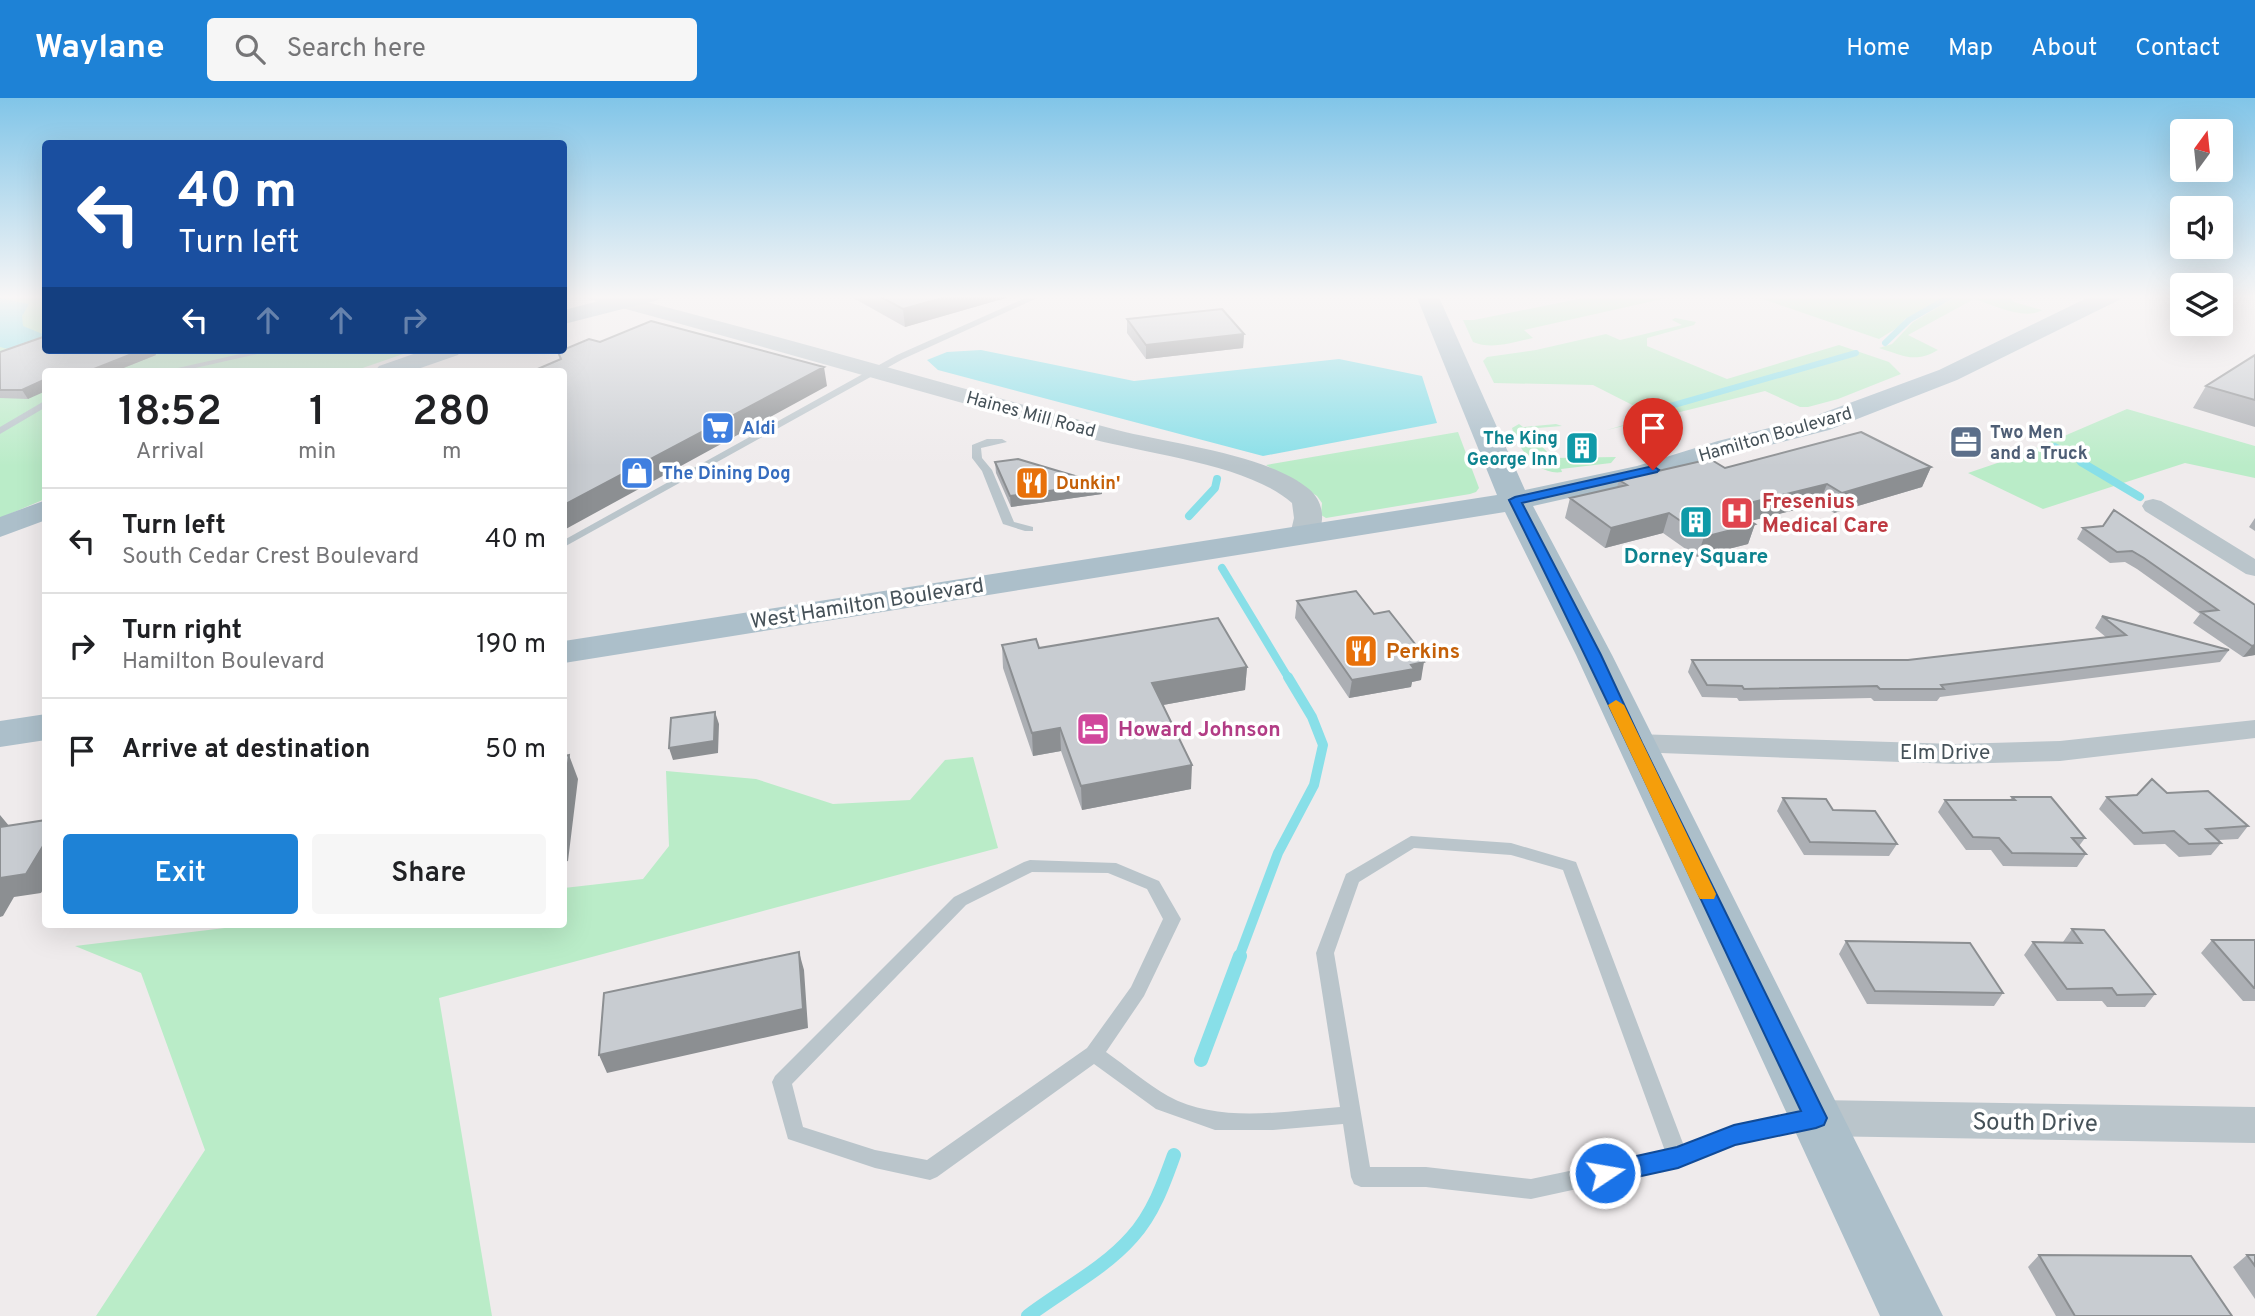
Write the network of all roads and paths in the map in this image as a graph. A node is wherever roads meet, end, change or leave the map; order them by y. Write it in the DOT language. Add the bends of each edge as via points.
graph roads {
  1 [pos="804,352"];
  2 [pos="913,352"];
  3 [pos="1454,352"];
  4 [pos="1995,352"];
  5 [pos="252,354"];
  6 [pos="437,354"];
  7 [pos="184,368"];
  8 [pos="397,368"];
  9 [pos="874,371"];
  10 [pos="42,405"];
  11 [pos="0,431"];
  12 [pos="1002,442"];
  13 [pos="1515,500"];
  14 [pos="2153,506"];
  15 [pos="42,511"];
  16 [pos="0,528"];
  17 [pos="1029,529"];
  18 [pos="1304,535"];
  19 [pos="567,542"];
  20 [pos="1171,555"];
  21 [pos="2255,569"];
  22 [pos="567,652"];
  23 [pos="42,728"];
  24 [pos="2255,729"];
  25 [pos="0,734"];
  26 [pos="1634,743"];
  27 [pos="1094,1054"];
  28 [pos="1350,1115"];
  29 [pos="1816,1118"];
  30 [pos="2255,1125"];
  31 [pos="1678,1158"];
  32 [pos="1912,1316"];
  1 -- 9 [label="street, Haines Mill Road"];
  2 -- 9 [label="lane"];
  3 -- 13 [label="main road"];
  4 -- 13 [label="main road, Hamilton Boulevard" via="1948,375 1819,424 1643,473"];
  5 -- 7 [label="lane"];
  6 -- 8 [label="main road"];
  9 -- 18 [label="street, Haines Mill Road" via="1237,467 1290,489 1308,506"];
  9 -- 19 [label="lane"];
  10 -- 11 [label="lane"];
  12 -- 17 [label="lane" via="981,444 975,453 1009,524"];
  13 -- 18 [label="main road, Hamilton Boulevard"];
  13 -- 26 [label="main road"];
  14 -- 21 [label="street"];
  15 -- 16 [label="main road"];
  18 -- 20 [label="main road, Hamilton Boulevard"];
  20 -- 22 [label="main road, West Hamilton Boulevard"];
  23 -- 25 [label="main road"];
  24 -- 26 [label="street, Elm Drive" via="2074,750 1955,754"];
  26 -- 29 [label="main road"];
  27 -- 27 [label="lane" via="930,1170 875,1159 796,1133 782,1082 960,901 1030,866 1110,867 1153,885 1172,919 1138,991"];
  27 -- 28 [label="lane" via="1163,1103 1215,1121"];
  28 -- 31 [label="lane" via="1361,1177 1426,1177 1531,1189"];
  28 -- 31 [label="lane" via="1325,953 1352,878 1411,842 1511,849 1570,866"];
  29 -- 30 [label="street, South Drive"];
  29 -- 31 [label="lane" via="1734,1135"];
  29 -- 32 [label="main road"];
}
